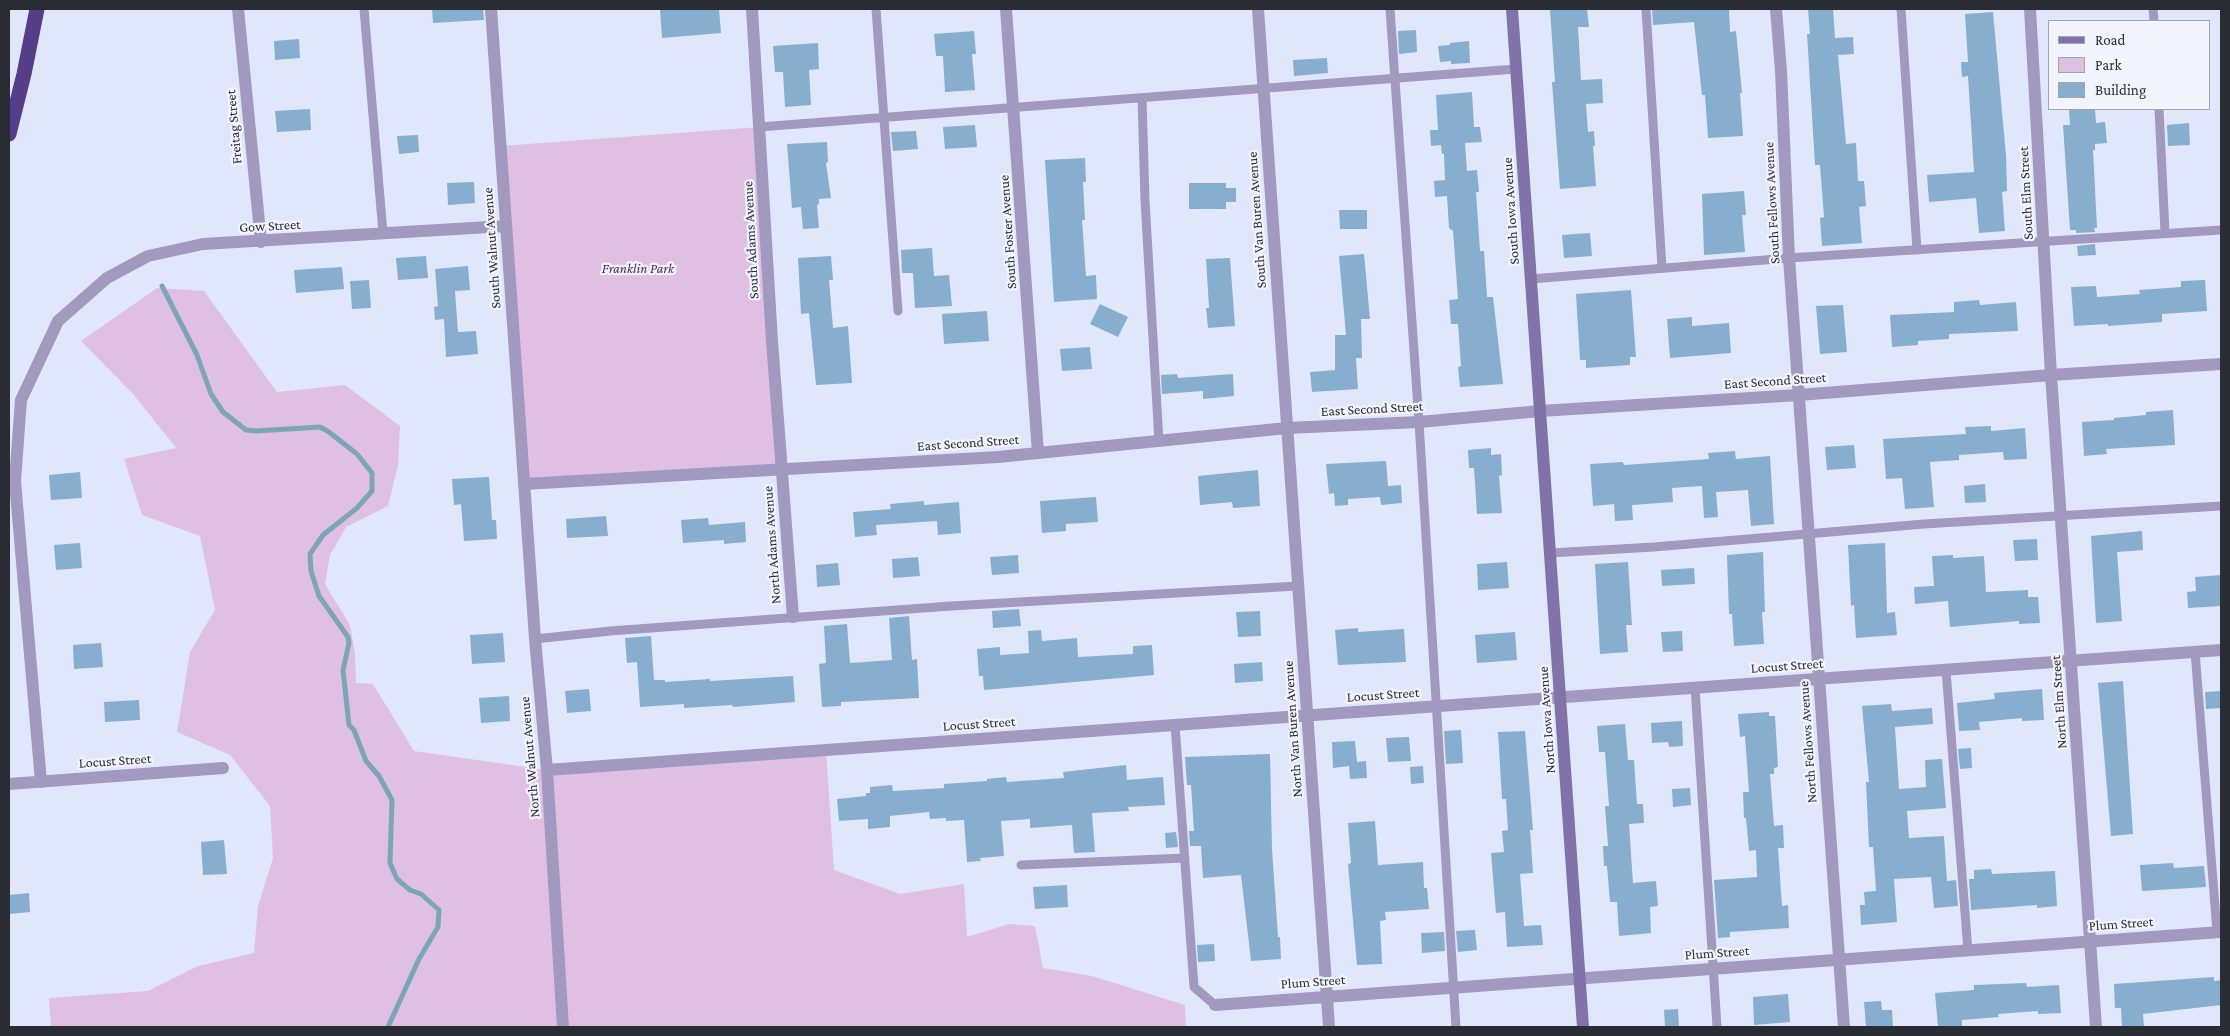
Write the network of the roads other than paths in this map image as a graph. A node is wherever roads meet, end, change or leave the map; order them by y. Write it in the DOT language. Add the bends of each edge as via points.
graph roads {
  1 [pos="37,9"];
  2 [pos="238,9"];
  3 [pos="364,9"];
  4 [pos="491,9"];
  5 [pos="752,9"];
  6 [pos="876,9"];
  7 [pos="1006,9"];
  8 [pos="1258,9"];
  9 [pos="1390,9"];
  10 [pos="1512,9"];
  11 [pos="1646,9"];
  12 [pos="1776,9"];
  13 [pos="1901,9"];
  14 [pos="2030,9"];
  15 [pos="1516,70"];
  16 [pos="1394,79"];
  17 [pos="1264,89"];
  18 [pos="1142,98"];
  19 [pos="1014,108"];
  20 [pos="2158,110"];
  21 [pos="884,117"];
  22 [pos="759,127"];
  23 [pos="9,134"];
  24 [pos="506,226"];
  25 [pos="2221,230"];
  26 [pos="2166,232"];
  27 [pos="382,233"];
  28 [pos="261,242"];
  29 [pos="2044,243"];
  30 [pos="1916,250"];
  31 [pos="1789,258"];
  32 [pos="1662,268"];
  33 [pos="1531,279"];
  34 [pos="898,311"];
  35 [pos="2221,364"];
  36 [pos="2051,374"];
  37 [pos="1799,395"];
  38 [pos="1540,411"];
  39 [pos="1419,422"];
  40 [pos="1287,428"];
  41 [pos="1159,442"];
  42 [pos="1038,453"];
  43 [pos="782,470"];
  44 [pos="524,484"];
  45 [pos="2221,506"];
  46 [pos="2061,516"];
  47 [pos="1808,534"];
  48 [pos="1550,553"];
  49 [pos="1298,586"];
  50 [pos="793,618"];
  51 [pos="535,639"];
  52 [pos="2221,650"];
  53 [pos="2195,651"];
  54 [pos="2071,661"];
  55 [pos="1946,670"];
  56 [pos="1819,679"];
  57 [pos="1695,688"];
  58 [pos="1560,697"];
  59 [pos="1436,706"];
  60 [pos="1307,715"];
  61 [pos="1175,725"];
  62 [pos="223,768"];
  63 [pos="547,770"];
  64 [pos="41,782"];
  65 [pos="9,784"];
  66 [pos="1185,858"];
  67 [pos="1021,865"];
  68 [pos="2219,932"];
  69 [pos="2090,941"];
  70 [pos="1968,951"];
  71 [pos="1839,960"];
  72 [pos="1712,969"];
  73 [pos="1580,978"];
  74 [pos="1454,987"];
  75 [pos="1327,996"];
  76 [pos="1215,1005"];
  77 [pos="563,1027"];
  78 [pos="1329,1027"];
  79 [pos="1456,1027"];
  80 [pos="1583,1027"];
  81 [pos="1717,1027"];
  82 [pos="1844,1027"];
  83 [pos="2096,1027"];
  1 -- 23 [label="highway"];
  2 -- 28 [label="street, Freitag Street"];
  3 -- 27 [label="lane"];
  4 -- 24 [label="street, South Walnut Avenue"];
  5 -- 22 [label="street, South Adams Avenue"];
  6 -- 21 [label="lane"];
  7 -- 19 [label="street, South Foster Avenue"];
  8 -- 17 [label="street, South Van Buren Avenue"];
  9 -- 16 [label="lane"];
  10 -- 15 [label="main road, South Iowa Avenue"];
  11 -- 32 [label="lane"];
  12 -- 31 [label="street, South Fellows Avenue"];
  13 -- 30 [label="lane"];
  14 -- 29 [label="street, South Elm Street"];
  15 -- 16 [label="lane"];
  15 -- 33 [label="main road, South Iowa Avenue"];
  16 -- 17 [label="lane"];
  16 -- 39 [label="lane"];
  17 -- 18 [label="lane"];
  17 -- 40 [label="street, South Van Buren Avenue"];
  18 -- 19 [label="lane"];
  18 -- 41 [label="lane"];
  19 -- 21 [label="lane"];
  19 -- 42 [label="street, South Foster Avenue"];
  20 -- 26 [label="lane"];
  21 -- 22 [label="lane"];
  21 -- 34 [label="lane"];
  22 -- 43 [label="street, South Adams Avenue"];
  24 -- 27 [label="street, Gow Street"];
  24 -- 44 [label="street, South Walnut Avenue"];
  25 -- 26 [label="lane"];
  26 -- 29 [label="lane"];
  27 -- 28 [label="street, Gow Street"];
  28 -- 64 [label="street, Gow Street" via="203,244 148,256 107,278 58,321 21,400 15,481"];
  29 -- 30 [label="lane"];
  29 -- 36 [label="street, South Elm Street"];
  30 -- 31 [label="lane"];
  31 -- 32 [label="lane"];
  31 -- 37 [label="street, South Fellows Avenue"];
  32 -- 33 [label="lane"];
  33 -- 38 [label="main road, South Iowa Avenue"];
  35 -- 36 [label="street, East Second Street"];
  36 -- 37 [label="street, East Second Street"];
  36 -- 46 [label="street, North Elm Street"];
  37 -- 38 [label="street, East Second Street"];
  37 -- 47 [label="street, North Fellows Avenue"];
  38 -- 39 [label="street, East Second Street"];
  38 -- 48 [label="main road, North Iowa Avenue"];
  39 -- 40 [label="street, East Second Street"];
  39 -- 59 [label="lane"];
  40 -- 41 [label="street, East Second Street"];
  40 -- 49 [label="street, North Van Buren Avenue"];
  41 -- 42 [label="street, East Second Street"];
  42 -- 43 [label="street, East Second Street"];
  43 -- 44 [label="street, East Second Street"];
  43 -- 50 [label="street, North Adams Avenue"];
  44 -- 51 [label="street, North Walnut Avenue"];
  45 -- 46 [label="lane"];
  46 -- 47 [label="lane"];
  46 -- 54 [label="street, North Elm Street"];
  47 -- 48 [label="lane"];
  47 -- 56 [label="street, North Fellows Avenue"];
  48 -- 58 [label="main road, North Iowa Avenue"];
  49 -- 50 [label="lane"];
  49 -- 60 [label="street, North Van Buren Avenue"];
  50 -- 51 [label="lane" via="610,630"];
  51 -- 63 [label="street, North Walnut Avenue"];
  52 -- 53 [label="street, Locust Street"];
  53 -- 54 [label="street, Locust Street"];
  53 -- 68 [label="lane"];
  54 -- 55 [label="street, Locust Street"];
  54 -- 69 [label="street, North Elm Street"];
  55 -- 56 [label="street, Locust Street"];
  55 -- 70 [label="lane"];
  56 -- 57 [label="street, Locust Street"];
  56 -- 71 [label="street, North Fellows Avenue"];
  57 -- 58 [label="street, Locust Street"];
  57 -- 72 [label="lane"];
  58 -- 59 [label="street, Locust Street"];
  58 -- 73 [label="main road, North Iowa Avenue"];
  59 -- 60 [label="street, Locust Street"];
  59 -- 74 [label="lane"];
  60 -- 61 [label="street, Locust Street"];
  60 -- 75 [label="street, North Van Buren Avenue"];
  61 -- 63 [label="street, Locust Street"];
  61 -- 66 [label="lane"];
  62 -- 64 [label="street, Locust Street"];
  63 -- 77 [label="street, North Walnut Avenue"];
  64 -- 65 [label="street, Locust Street"];
  66 -- 67 [label="lane"];
  66 -- 76 [label="lane" via="1194,987"];
  68 -- 69 [label="street, Plum Street"];
  69 -- 70 [label="street, Plum Street"];
  69 -- 83 [label="street, North Elm Street"];
  70 -- 71 [label="street, Plum Street"];
  71 -- 72 [label="street, Plum Street"];
  71 -- 82 [label="street, North Fellows Avenue"];
  72 -- 73 [label="street, Plum Street"];
  72 -- 81 [label="lane"];
  73 -- 74 [label="street, Plum Street"];
  73 -- 80 [label="main road, North Iowa Avenue"];
  74 -- 75 [label="street, Plum Street"];
  74 -- 79 [label="lane"];
  75 -- 76 [label="street, Plum Street"];
  75 -- 78 [label="street, North Van Buren Avenue"];
}
